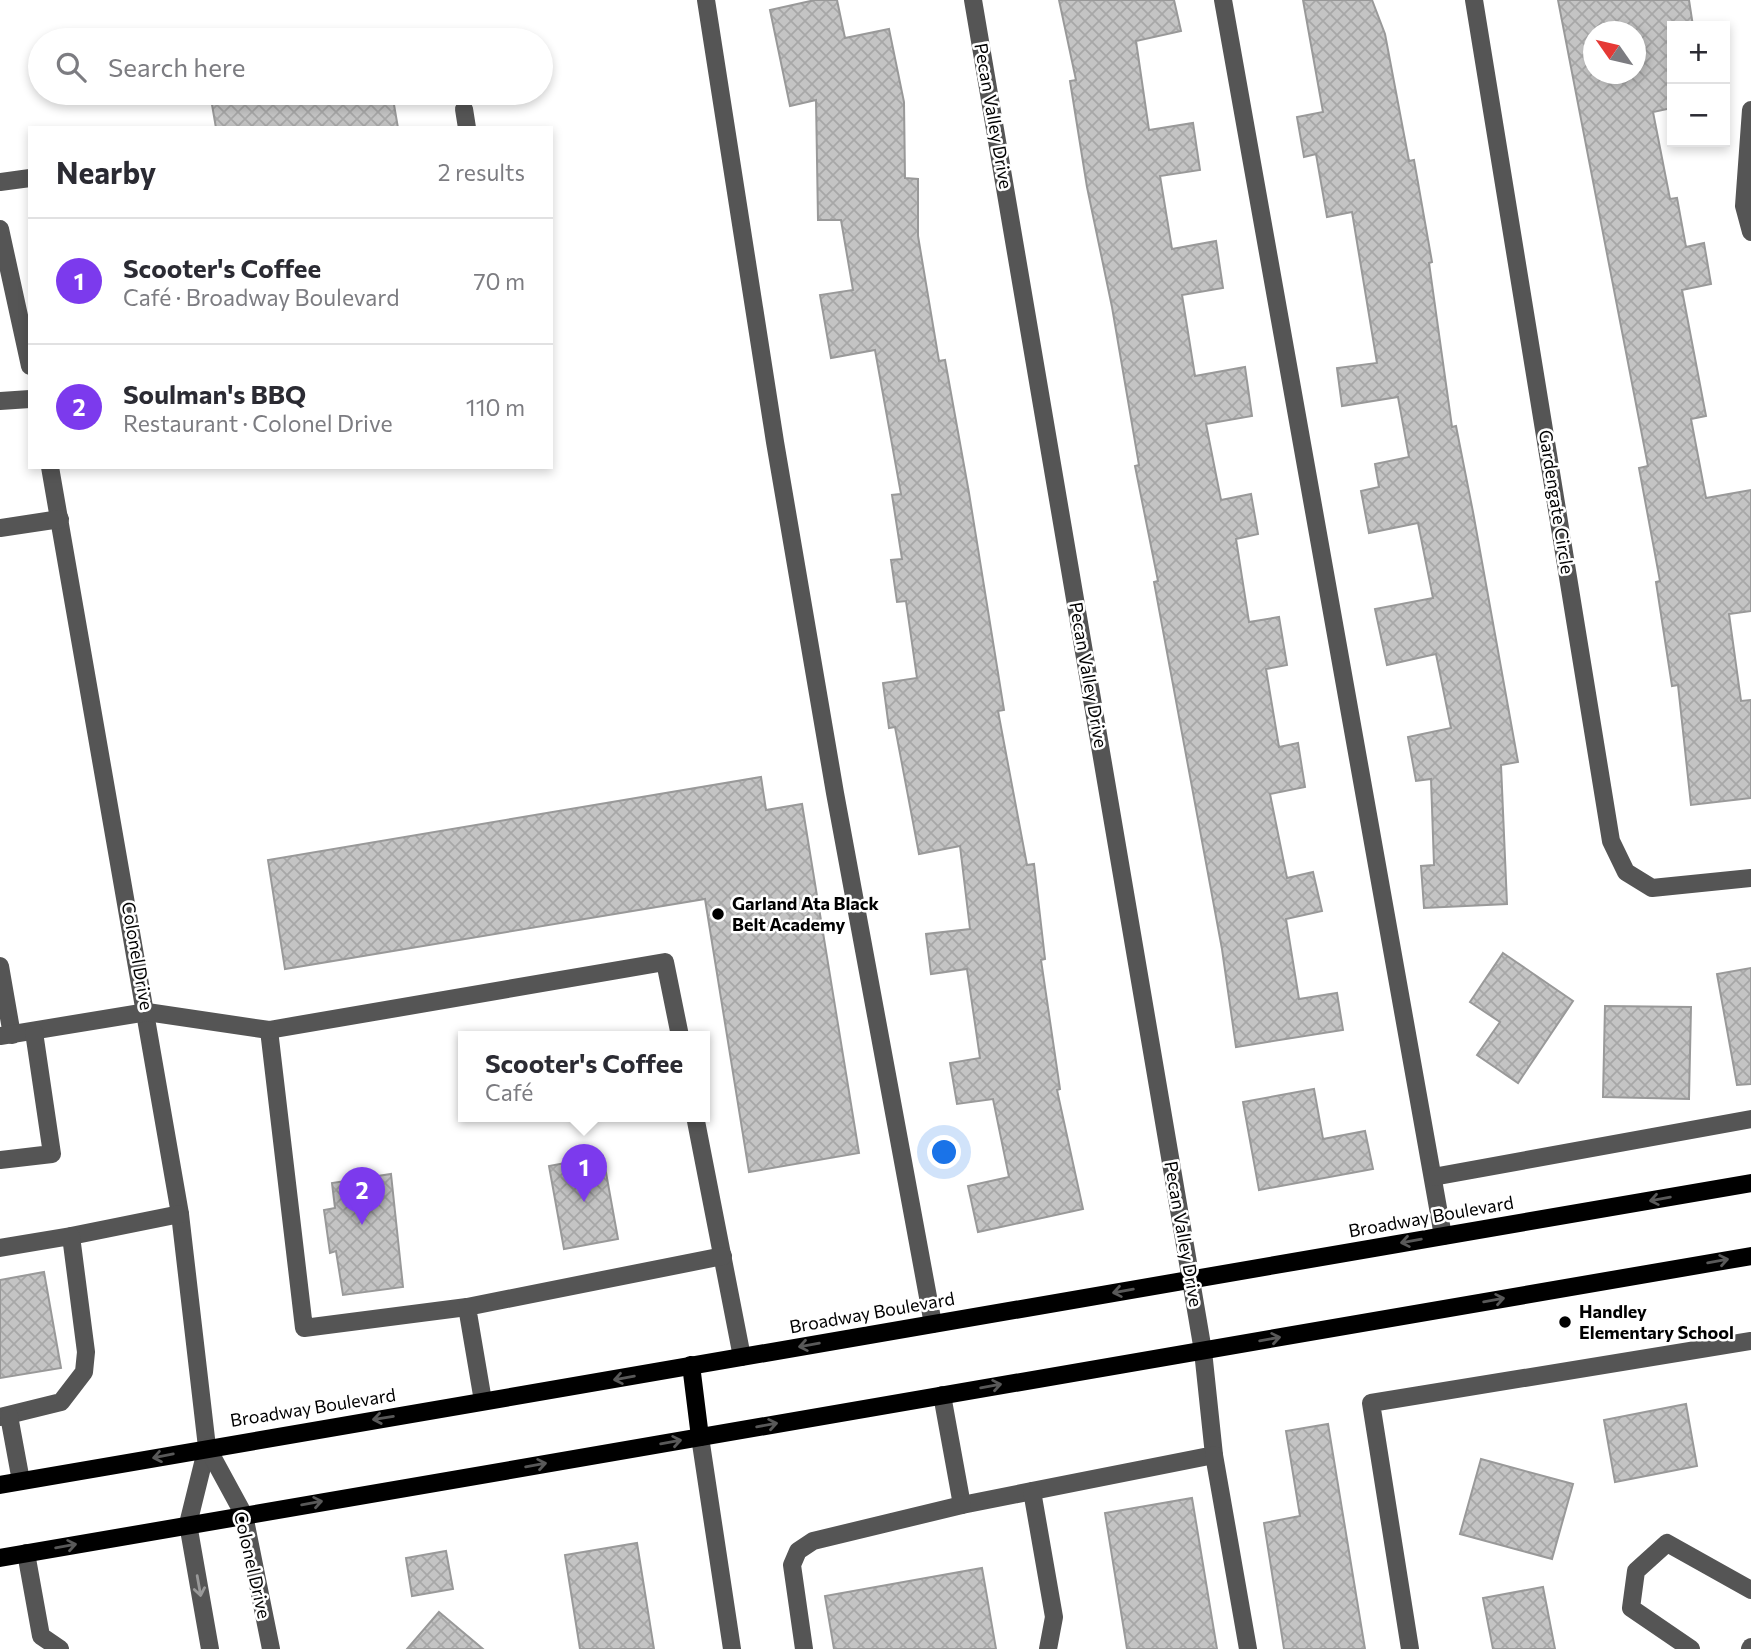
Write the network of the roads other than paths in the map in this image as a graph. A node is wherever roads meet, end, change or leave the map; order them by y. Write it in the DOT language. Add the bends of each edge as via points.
graph roads {
  1 [pos="706,0"];
  2 [pos="973,0"];
  3 [pos="1223,0"];
  4 [pos="1474,0"];
  5 [pos="464,109"];
  6 [pos="1751,110"];
  7 [pos="467,126"];
  8 [pos="28,178"];
  9 [pos="0,182"];
  10 [pos="0,229"];
  11 [pos="1751,232"];
  12 [pos="28,357"];
  13 [pos="28,399"];
  14 [pos="0,401"];
  15 [pos="50,469"];
  16 [pos="60,519"];
  17 [pos="0,527"];
  18 [pos="1751,878"];
  19 [pos="0,966"];
  20 [pos="147,1012"];
  21 [pos="269,1030"];
  22 [pos="679,1031"];
  23 [pos="34,1032"];
  24 [pos="6,1036"];
  25 [pos="1751,1119"];
  26 [pos="696,1122"];
  27 [pos="0,1160"];
  28 [pos="1433,1177"];
  29 [pos="1751,1183"];
  30 [pos="180,1214"];
  31 [pos="71,1236"];
  32 [pos="1443,1236"];
  33 [pos="0,1248"];
  34 [pos="723,1256"];
  35 [pos="1751,1256"];
  36 [pos="1191,1279"];
  37 [pos="467,1307"];
  38 [pos="933,1324"];
  39 [pos="1751,1341"];
  40 [pos="1203,1351"];
  41 [pos="742,1357"];
  42 [pos="691,1366"];
  43 [pos="942,1395"];
  44 [pos="483,1401"];
  45 [pos="4,1416"];
  46 [pos="700,1437"];
  47 [pos="207,1447"];
  48 [pos="1214,1455"];
  49 [pos="22,1481"];
  50 [pos="0,1485"];
  51 [pos="1032,1491"];
  52 [pos="962,1505"];
  53 [pos="244,1515"];
  54 [pos="188,1524"];
  55 [pos="26,1553"];
  56 [pos="0,1558"];
  57 [pos="1751,1590"];
  58 [pos="60,1649"];
  59 [pos="210,1649"];
  60 [pos="271,1649"];
  61 [pos="732,1649"];
  62 [pos="804,1649"];
  63 [pos="1048,1649"];
  64 [pos="1248,1649"];
  65 [pos="1410,1649"];
  66 [pos="1691,1649"];
  1 -- 38 [label="street" via="779,469"];
  2 -- 36 [label="street, Pecan Valley Drive"];
  3 -- 28 [label="street"];
  4 -- 18 [label="street, Gardengate Circle" via="1611,841 1626,872 1652,888"];
  5 -- 7 [label="street"];
  6 -- 11 [label="street" via="1744,206"];
  8 -- 9 [label="street"];
  10 -- 12 [label="street"];
  13 -- 14 [label="street"];
  15 -- 16 [label="street, Colonel Drive"];
  16 -- 17 [label="street"];
  16 -- 20 [label="street, Colonel Drive"];
  19 -- 24 [label="street"];
  20 -- 21 [label="street"];
  20 -- 23 [label="street"];
  20 -- 30 [label="street, Colonel Drive"];
  21 -- 22 [label="street" via="665,962"];
  21 -- 37 [label="street" via="304,1328"];
  23 -- 24 [label="street"];
  23 -- 27 [label="street" via="52,1154"];
  25 -- 28 [label="street"];
  26 -- 34 [label="street"];
  28 -- 32 [label="street"];
  29 -- 32 [label="main road, Broadway Boulevard, one-way"];
  30 -- 31 [label="street"];
  30 -- 47 [label="street, Colonel Drive"];
  31 -- 33 [label="street"];
  31 -- 45 [label="street" via="86,1352 84,1373 61,1402"];
  32 -- 36 [label="main road, Broadway Boulevard, one-way"];
  34 -- 37 [label="street"];
  34 -- 41 [label="street"];
  40 -- 35 [label="main road, one-way"];
  36 -- 38 [label="main road, Broadway Boulevard, one-way"];
  36 -- 40 [label="street, Pecan Valley Drive"];
  37 -- 44 [label="street"];
  38 -- 41 [label="main road, Broadway Boulevard, one-way"];
  39 -- 65 [label="street" via="1371,1403"];
  43 -- 40 [label="main road, one-way"];
  40 -- 48 [label="street, Pecan Valley Drive"];
  41 -- 42 [label="main road, Broadway Boulevard"];
  42 -- 44 [label="main road, Broadway Boulevard, one-way"];
  42 -- 46 [label="main road"];
  46 -- 43 [label="main road, one-way"];
  43 -- 52 [label="street"];
  44 -- 47 [label="main road, Broadway Boulevard, one-way"];
  45 -- 49 [label="street"];
  53 -- 46 [label="main road, one-way"];
  46 -- 61 [label="street"];
  47 -- 49 [label="main road, Broadway Boulevard, one-way"];
  47 -- 53 [label="street, Colonel Drive"];
  47 -- 54 [label="street, Colonel Drive"];
  48 -- 51 [label="street"];
  48 -- 64 [label="street, Pecan Valley Drive"];
  49 -- 50 [label="main road, Broadway Boulevard"];
  51 -- 52 [label="street"];
  51 -- 63 [label="street" via="1054,1616"];
  52 -- 62 [label="street" via="813,1541 798,1550 792,1565"];
  53 -- 54 [label="main road"];
  53 -- 60 [label="street, Colonel Drive"];
  55 -- 54 [label="main road, one-way"];
  54 -- 59 [label="street, Colonel Drive, one-way"];
  55 -- 56 [label="main road"];
  55 -- 58 [label="street" via="41,1636"];
  57 -- 66 [label="street" via="1667,1543 1636,1571 1631,1608"];
}
